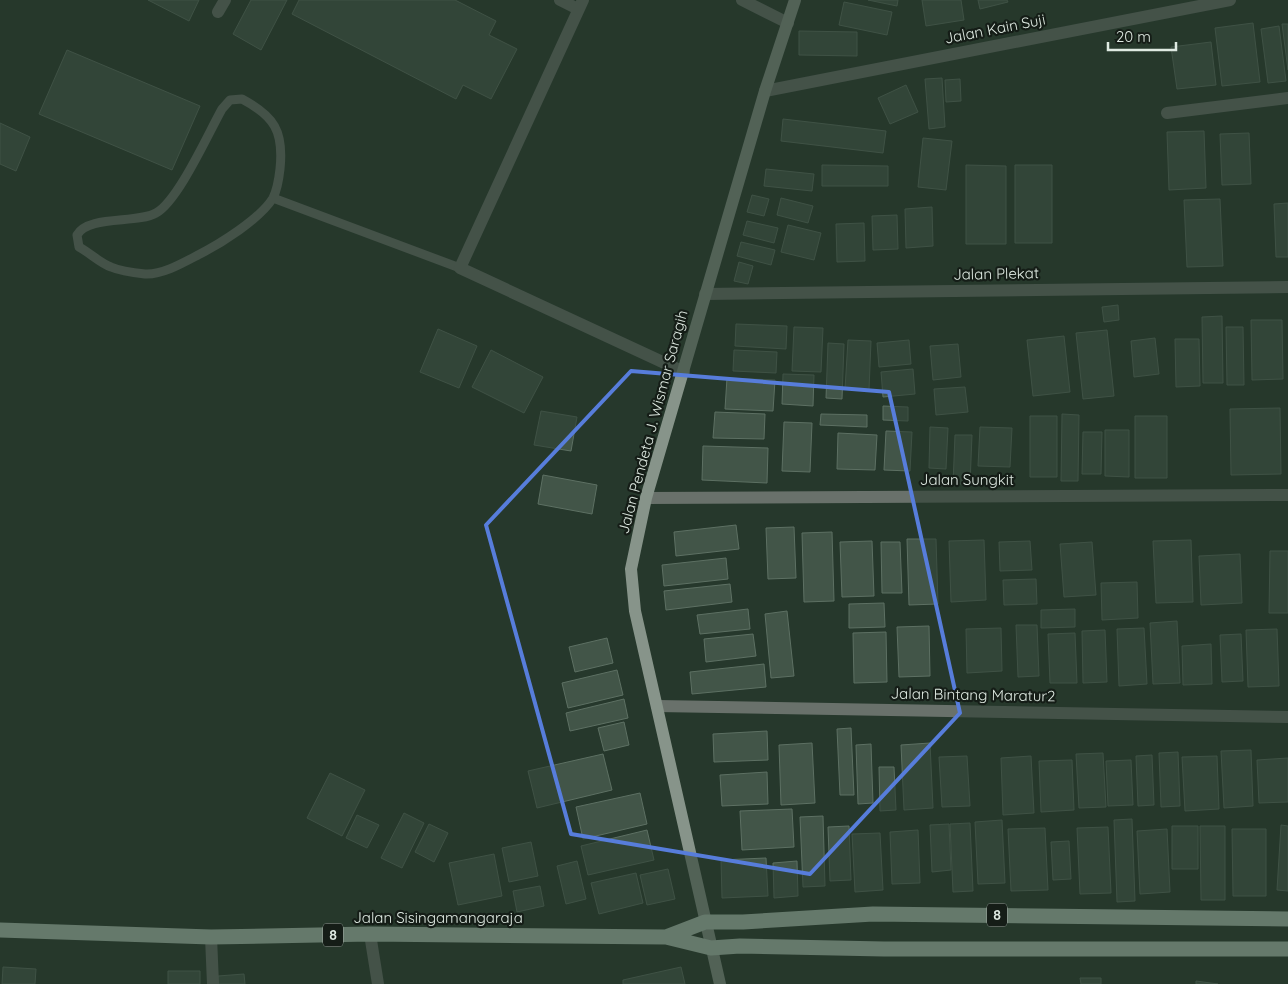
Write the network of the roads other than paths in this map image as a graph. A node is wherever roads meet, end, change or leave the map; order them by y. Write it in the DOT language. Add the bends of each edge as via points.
graph roads {
  1 [pos="225,0"];
  2 [pos="560,0"];
  3 [pos="742,0"];
  4 [pos="795,0"];
  5 [pos="1230,0"];
  6 [pos="581,4"];
  7 [pos="218,12"];
  8 [pos="788,23"];
  9 [pos="765,91"];
  10 [pos="1288,98"];
  11 [pos="1168,113"];
  12 [pos="273,198"];
  13 [pos="460,268"];
  14 [pos="1288,287"];
  15 [pos="705,294"];
  16 [pos="684,372"];
  17 [pos="1288,495"];
  18 [pos="646,498"];
  19 [pos="657,706"];
  20 [pos="1288,717"];
  21 [pos="1288,919"];
  22 [pos="705,922"];
  23 [pos="0,930"];
  24 [pos="370,934"];
  25 [pos="211,937"];
  26 [pos="666,937"];
  27 [pos="711,948"];
  28 [pos="1288,949"];
  29 [pos="214,984"];
  30 [pos="378,984"];
  31 [pos="720,984"];
  1 -- 7 [label="street"];
  2 -- 6 [label="street"];
  3 -- 8 [label="street"];
  4 -- 8 [label="street, Jalan Pendeta J. Wismar Saragih"];
  5 -- 9 [label="street, Jalan Kain Suji"];
  6 -- 13 [label="street"];
  8 -- 9 [label="street, Jalan Pendeta J. Wismar Saragih"];
  9 -- 15 [label="street, Jalan Pendeta J. Wismar Saragih"];
  10 -- 11 [label="street"];
  12 -- 12 [label="lane" via="223,242 166,270 146,274 112,268 80,247 77,241 77,235 84,228 111,220 156,214 168,204 230,100 242,99 259,108 271,119 278,134 281,156"];
  12 -- 13 [label="lane"];
  13 -- 16 [label="street"];
  14 -- 15 [label="street, Jalan Plekat"];
  15 -- 16 [label="street, Jalan Pendeta J. Wismar Saragih"];
  16 -- 18 [label="street, Jalan Pendeta J. Wismar Saragih"];
  17 -- 18 [label="street, Jalan Sungkit"];
  18 -- 19 [label="street, Jalan Pendeta J. Wismar Saragih" via="631,569 635,611"];
  19 -- 20 [label="street, Jalan Bintang Maratur2"];
  19 -- 22 [label="street, Jalan Pendeta J. Wismar Saragih"];
  21 -- 22 [label="highway, 8" via="873,914"];
  22 -- 26 [label="highway, Jalan Sisingamangaraja / 8"];
  22 -- 27 [label="street, Jalan Pendeta J. Wismar Saragih"];
  23 -- 25 [label="highway, Jalan Sisingamangaraja / 8"];
  24 -- 25 [label="highway, Jalan Sisingamangaraja / 8"];
  24 -- 26 [label="highway, Jalan Sisingamangaraja / 8"];
  24 -- 30 [label="street"];
  25 -- 29 [label="street"];
  26 -- 27 [label="highway, Jalan Sisingamangaraja / 8"];
  27 -- 28 [label="highway, 8"];
  27 -- 31 [label="street, Jalan Pendeta J. Wismar Saragih"];
}
